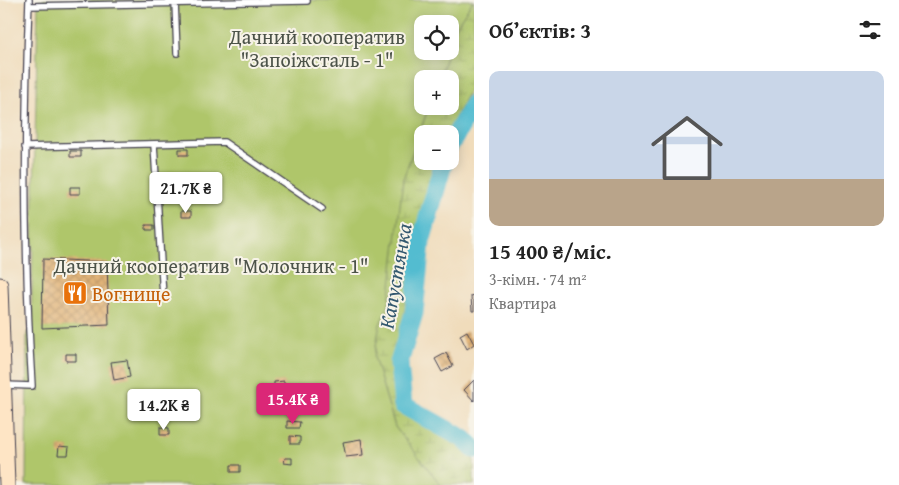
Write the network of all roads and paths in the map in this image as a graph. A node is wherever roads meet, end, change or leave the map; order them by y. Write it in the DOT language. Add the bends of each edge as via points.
graph roads {
  1 [pos="307,1"];
  2 [pos="175,2"];
  3 [pos="29,3"];
  4 [pos="177,53"];
  5 [pos="154,144"];
  6 [pos="25,147"];
  7 [pos="322,209"];
  8 [pos="0,285"];
  9 [pos="163,297"];
  10 [pos="3,385"];
  11 [pos="7,485"];
  1 -- 2 [label="lane"];
  2 -- 3 [label="lane"];
  2 -- 4 [label="lane"];
  3 -- 6 [label="lane"];
  5 -- 6 [label="lane"];
  5 -- 7 [label="lane" via="224,142"];
  5 -- 9 [label="lane"];
  6 -- 10 [label="lane" via="27,301 32,386"];
  8 -- 10 [label="main road"];
  10 -- 11 [label="main road"];
}
